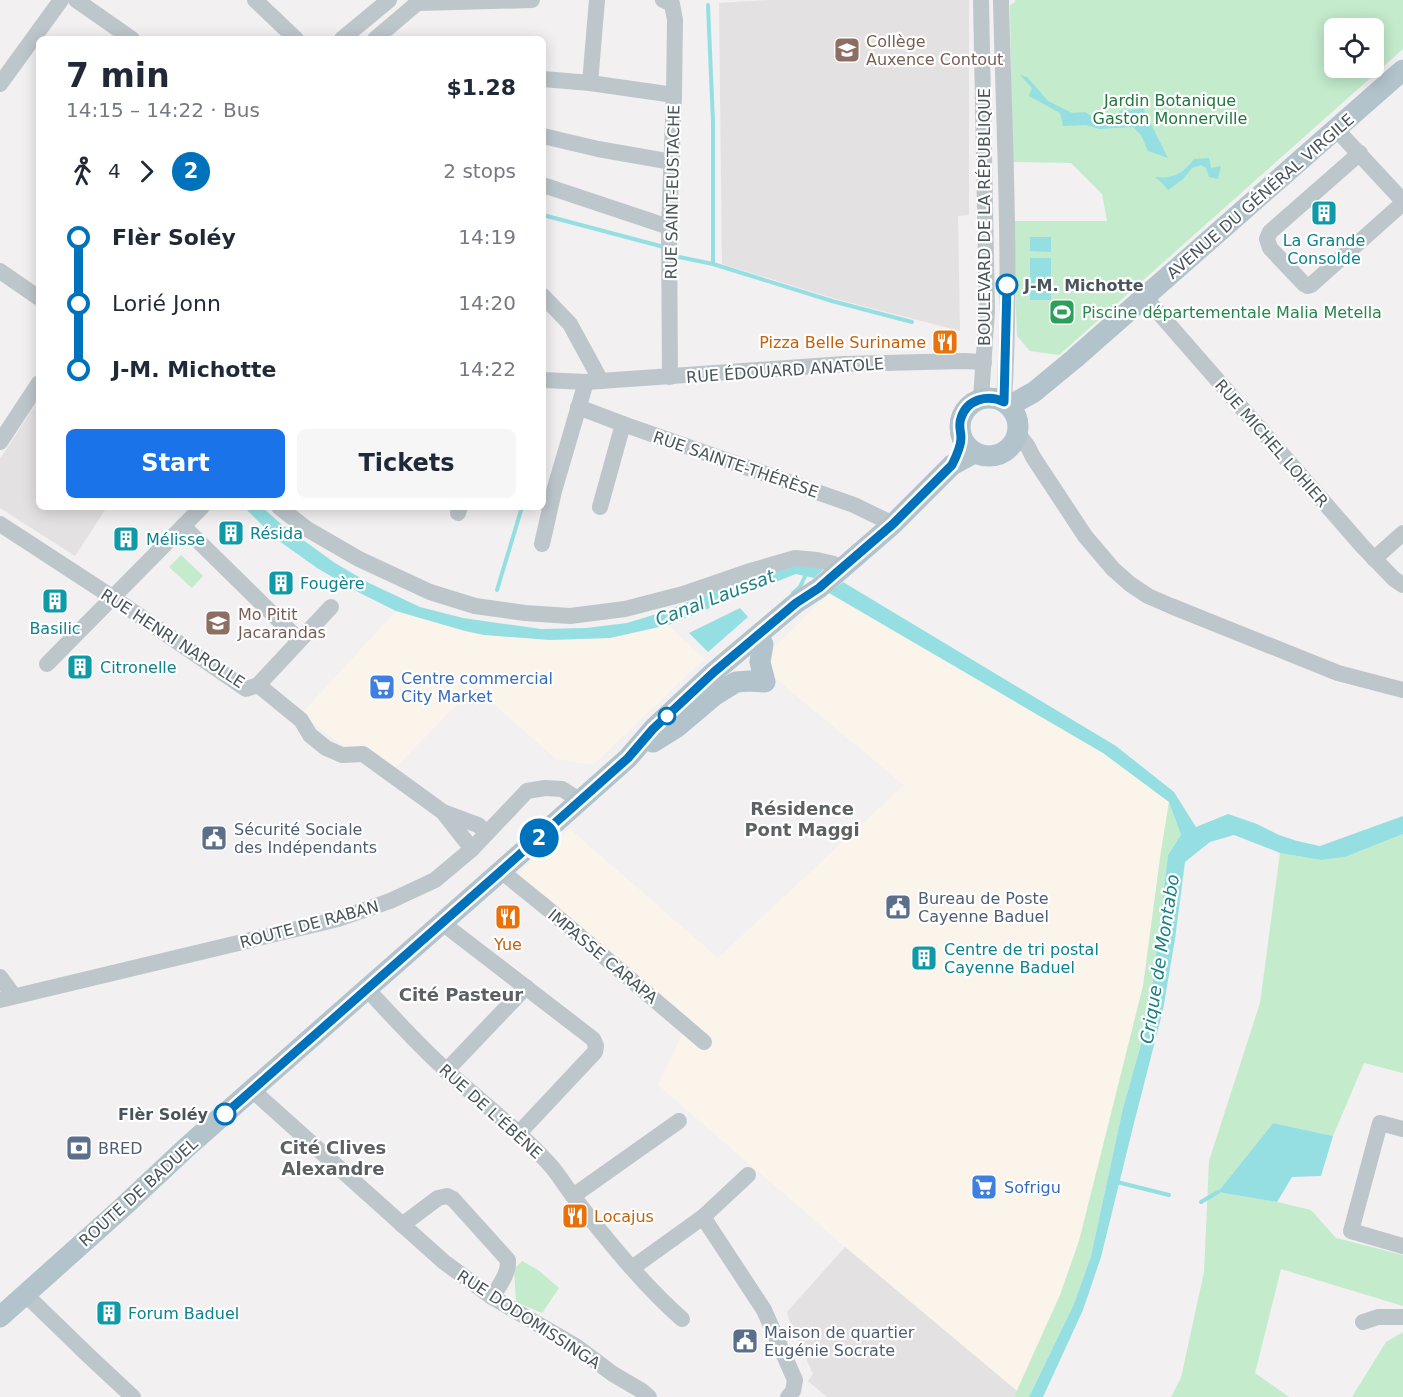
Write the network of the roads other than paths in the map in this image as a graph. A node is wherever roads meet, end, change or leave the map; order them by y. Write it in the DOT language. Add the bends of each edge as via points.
graph roads {
  1 [pos="61,0"];
  2 [pos="76,0"];
  3 [pos="255,0"];
  4 [pos="532,0"];
  5 [pos="597,0"];
  6 [pos="981,0"];
  7 [pos="1001,0"];
  8 [pos="387,1"];
  9 [pos="419,2"];
  10 [pos="668,3"];
  11 [pos="400,18"];
  12 [pos="128,36"];
  13 [pos="293,36"];
  14 [pos="346,36"];
  15 [pos="379,36"];
  16 [pos="392,36"];
  17 [pos="1403,70"];
  18 [pos="546,79"];
  19 [pos="590,83"];
  20 [pos="0,84"];
  21 [pos="674,95"];
  22 [pos="1336,129"];
  23 [pos="546,137"];
  24 [pos="1360,153"];
  25 [pos="672,162"];
  26 [pos="546,186"];
  27 [pos="1403,202"];
  28 [pos="669,227"];
  29 [pos="0,271"];
  30 [pos="36,296"];
  31 [pos="1144,297"];
  32 [pos="546,299"];
  33 [pos="984,362"];
  34 [pos="670,377"];
  35 [pos="546,380"];
  36 [pos="593,382"];
  37 [pos="36,388"];
  38 [pos="981,398"];
  39 [pos="578,407"];
  40 [pos="1012,421"];
  41 [pos="623,424"];
  42 [pos="0,442"];
  43 [pos="968,445"];
  44 [pos="549,489"];
  45 [pos="600,507"];
  46 [pos="199,510"];
  47 [pos="283,510"];
  48 [pos="0,524"];
  49 [pos="893,524"];
  50 [pos="183,526"];
  51 [pos="1403,533"];
  52 [pos="542,544"];
  53 [pos="1374,559"];
  54 [pos="831,578"];
  55 [pos="1403,585"];
  56 [pos="112,597"];
  57 [pos="331,606"];
  58 [pos="299,640"];
  59 [pos="763,644"];
  60 [pos="47,664"];
  61 [pos="258,685"];
  62 [pos="1403,690"];
  63 [pos="652,742"];
  64 [pos="628,758"];
  65 [pos="579,801"];
  66 [pos="443,812"];
  67 [pos="487,833"];
  68 [pos="472,849"];
  69 [pos="501,871"];
  70 [pos="446,920"];
  71 [pos="0,977"];
  72 [pos="526,987"];
  73 [pos="367,989"];
  74 [pos="7,998"];
  75 [pos="704,1042"];
  76 [pos="446,1071"];
  77 [pos="252,1090"];
  78 [pos="680,1120"];
  79 [pos="1403,1129"];
  80 [pos="519,1133"];
  81 [pos="748,1175"];
  82 [pos="573,1196"];
  83 [pos="703,1217"];
  84 [pos="402,1225"];
  85 [pos="1403,1246"];
  86 [pos="632,1268"];
  87 [pos="26,1294"];
  88 [pos="492,1297"];
  89 [pos="0,1317"];
  90 [pos="1403,1317"];
  91 [pos="682,1319"];
  92 [pos="1363,1322"];
  93 [pos="133,1397"];
  94 [pos="649,1397"];
  95 [pos="788,1397"];
  1 -- 20 [label="street"];
  2 -- 12 [label="street"];
  3 -- 13 [label="street"];
  4 -- 9 [label="street"];
  5 -- 19 [label="street"];
  6 -- 33 [label="street, BOULEVARD DE LA RÉPUBLIQUE" via="987,311"];
  7 -- 40 [label="street, BOULEVARD DE LA RÉPUBLIQUE"];
  8 -- 11 [label="street"];
  8 -- 14 [label="street"];
  9 -- 11 [label="street"];
  10 -- 21 [label="street, RUE SAINT-EUSTACHE" via="675,20"];
  11 -- 15 [label="street"];
  11 -- 16 [label="street"];
  17 -- 22 [label="main road, AVENUE DU GÉNÉRAL VIRGILE"];
  18 -- 19 [label="street"];
  19 -- 21 [label="street"];
  21 -- 25 [label="street, RUE SAINT-EUSTACHE"];
  22 -- 24 [label="street"];
  22 -- 31 [label="main road, AVENUE DU GÉNÉRAL VIRGILE"];
  23 -- 25 [label="street"];
  24 -- 27 [label="street"];
  24 -- 27 [label="street" via="1270,232 1270,248 1310,286"];
  25 -- 28 [label="street, RUE SAINT-EUSTACHE"];
  26 -- 28 [label="street"];
  28 -- 34 [label="street, RUE SAINT-EUSTACHE"];
  29 -- 30 [label="street"];
  31 -- 40 [label="main road, AVENUE DU GÉNÉRAL VIRGILE" via="1034,392 1016,402"];
  31 -- 53 [label="street, RUE MICHEL LOHIER"];
  32 -- 36 [label="street" via="570,324"];
  33 -- 34 [label="street, RUE ÉDOUARD ANATOLE" via="844,364"];
  33 -- 38 [label="street, BOULEVARD DE LA RÉPUBLIQUE"];
  34 -- 36 [label="street, RUE ÉDOUARD ANATOLE"];
  35 -- 36 [label="street, RUE ÉDOUARD ANATOLE"];
  36 -- 39 [label="street"];
  37 -- 42 [label="street"];
  38 -- 40 [label="main road" via="992,398"];
  38 -- 43 [label="main road" via="972,402 961,418 959,428"];
  39 -- 41 [label="street, RUE SAINTE-THÉRÈSE"];
  39 -- 44 [label="street"];
  40 -- 43 [label="main road" via="1006,450 981,455"];
  40 -- 62 [label="street" via="1085,536 1130,584 1148,596 1338,673"];
  41 -- 45 [label="street"];
  41 -- 49 [label="street, RUE SAINTE-THÉRÈSE" via="854,505"];
  43 -- 49 [label="main road, ROUTE DE BADUEL"];
  44 -- 52 [label="street"];
  46 -- 50 [label="street"];
  47 -- 54 [label="street" via="358,559 430,592 475,606 525,613 570,616 625,609 795,558 834,564"];
  48 -- 56 [label="street, RUE HENRI NAROLLE"];
  49 -- 54 [label="main road, ROUTE DE BADUEL"];
  50 -- 56 [label="street"];
  50 -- 58 [label="street"];
  51 -- 53 [label="street"];
  53 -- 55 [label="street, RUE MICHEL LOHIER"];
  54 -- 59 [label="main road, ROUTE DE BADUEL"];
  54 -- 64 [label="main road, ROUTE DE BADUEL" via="714,672"];
  56 -- 60 [label="street"];
  56 -- 61 [label="street, RUE HENRI NAROLLE" via="246,689"];
  57 -- 58 [label="street, RUE HENRI NAROLLE"];
  58 -- 61 [label="street, RUE HENRI NAROLLE"];
  59 -- 63 [label="main road, ROUTE DE BADUEL"];
  59 -- 63 [label="main road" via="760,662 765,682 736,682"];
  61 -- 66 [label="street" via="302,720 310,735 326,748 342,755 363,754"];
  63 -- 64 [label="main road, ROUTE DE BADUEL"];
  64 -- 65 [label="main road, ROUTE DE BADUEL"];
  65 -- 67 [label="street, ROUTE DE RABAN" via="562,789 527,791"];
  65 -- 69 [label="main road, ROUTE DE BADUEL"];
  66 -- 67 [label="street" via="478,825"];
  66 -- 68 [label="street"];
  67 -- 68 [label="street, ROUTE DE RABAN"];
  68 -- 74 [label="street, ROUTE DE RABAN" via="435,880 390,902 338,919"];
  69 -- 70 [label="main road, ROUTE DE BADUEL"];
  69 -- 75 [label="street, IMPASSE CARAPA"];
  70 -- 72 [label="street" via="450,929"];
  70 -- 73 [label="main road, ROUTE DE BADUEL"];
  71 -- 74 [label="street"];
  72 -- 76 [label="street"];
  72 -- 80 [label="street" via="593,1039 596,1046 595,1052"];
  73 -- 76 [label="street, RUE DE L'ÉBÈNE"];
  73 -- 77 [label="main road, ROUTE DE BADUEL"];
  76 -- 80 [label="street, RUE DE L'ÉBÈNE"];
  77 -- 84 [label="street, RUE DODOMISSINGA"];
  77 -- 87 [label="main road, ROUTE DE BADUEL"];
  78 -- 82 [label="street"];
  79 -- 85 [label="street" via="1380,1124 1351,1231"];
  80 -- 82 [label="street, RUE DE L'ÉBÈNE" via="553,1168"];
  81 -- 83 [label="street"];
  82 -- 86 [label="street, RUE DE L'ÉBÈNE"];
  83 -- 86 [label="street"];
  83 -- 95 [label="street" via="764,1310 795,1380"];
  84 -- 88 [label="street, RUE DODOMISSINGA"];
  84 -- 88 [label="street" via="438,1198 453,1199 508,1260 507,1273"];
  86 -- 91 [label="street, RUE DE L'ÉBÈNE"];
  87 -- 89 [label="main road, ROUTE DE BADUEL"];
  87 -- 93 [label="street"];
  88 -- 94 [label="street, RUE DODOMISSINGA" via="577,1347"];
  90 -- 92 [label="street" via="1378,1317"];
}
